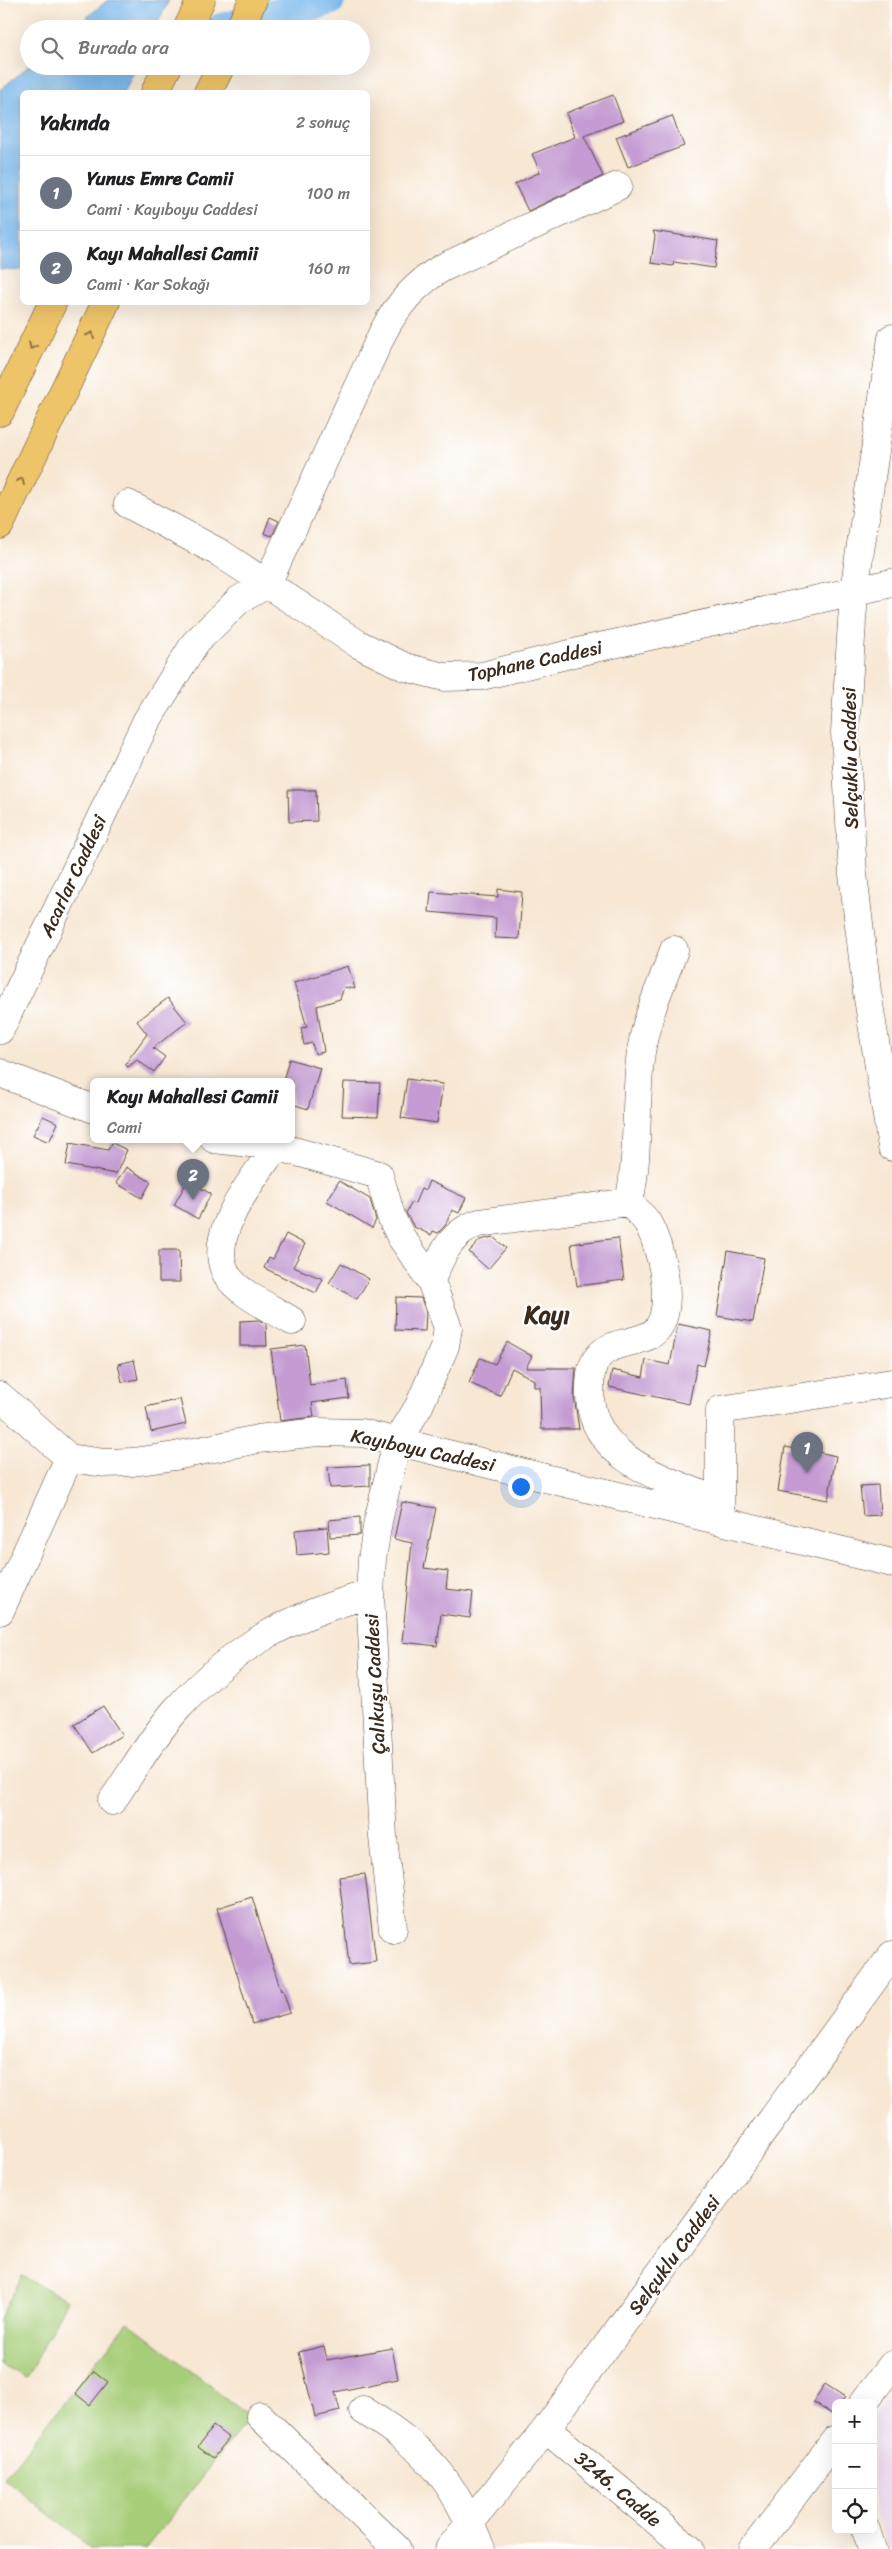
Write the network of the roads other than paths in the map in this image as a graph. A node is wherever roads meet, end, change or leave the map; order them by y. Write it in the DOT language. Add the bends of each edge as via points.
graph roads {
  1 [pos="201,0"];
  2 [pos="253,0"];
  3 [pos="191,20"];
  4 [pos="243,20"];
  5 [pos="164,75"];
  6 [pos="216,75"];
  7 [pos="157,90"];
  8 [pos="209,90"];
  9 [pos="618,186"];
  10 [pos="52,305"];
  11 [pos="105,305"];
  12 [pos="892,338"];
  13 [pos="0,412"];
  14 [pos="884,453"];
  15 [pos="128,504"];
  16 [pos="0,525"];
  17 [pos="892,583"];
  18 [pos="267,584"];
  19 [pos="854,592"];
  20 [pos="674,950"];
  21 [pos="0,1030"];
  22 [pos="0,1073"];
  23 [pos="90,1108"];
  24 [pos="249,1143"];
  25 [pos="276,1146"];
  26 [pos="892,1147"];
  27 [pos="630,1202"];
  28 [pos="431,1281"];
  29 [pos="292,1321"];
  30 [pos="892,1383"];
  31 [pos="0,1396"];
  32 [pos="397,1442"];
  33 [pos="69,1458"];
  34 [pos="720,1511"];
  35 [pos="892,1563"];
  36 [pos="370,1594"];
  37 [pos="0,1611"];
  38 [pos="112,1801"];
  39 [pos="393,1929"];
  40 [pos="892,1955"];
  41 [pos="892,2365"];
  42 [pos="866,2399"];
  43 [pos="363,2410"];
  44 [pos="260,2416"];
  45 [pos="546,2429"];
  46 [pos="833,2444"];
  47 [pos="470,2523"];
  48 [pos="867,2534"];
  49 [pos="397,2549"];
  50 [pos="449,2549"];
  51 [pos="481,2549"];
  52 [pos="690,2549"];
  53 [pos="753,2549"];
  54 [pos="872,2549"];
  1 -- 3 [label="highway"];
  2 -- 4 [label="highway"];
  5 -- 7 [label="highway"];
  6 -- 8 [label="highway"];
  9 -- 18 [label="street" via="442,268 408,294 383,332"];
  10 -- 13 [label="highway, one-way"];
  16 -- 11 [label="highway, one-way"];
  12 -- 14 [label="street, Selçuklu Caddesi"];
  14 -- 19 [label="street, Selçuklu Caddesi"];
  15 -- 18 [label="street, Tophane Caddesi" via="220,554"];
  17 -- 19 [label="street, Tophane Caddesi"];
  18 -- 19 [label="street, Tophane Caddesi" via="358,644 405,667 444,677 482,676"];
  18 -- 21 [label="street, Acarlar Caddesi" via="239,600 195,643 146,722"];
  19 -- 26 [label="street, Selçuklu Caddesi" via="845,732 853,874 867,992"];
  20 -- 27 [label="street" via="647,1024 641,1052"];
  22 -- 23 [label="street"];
  24 -- 25 [label="street"];
  25 -- 28 [label="street, Çalıkuşu Caddesi" via="378,1175 392,1219"];
  25 -- 29 [label="street" via="231,1215 222,1241 221,1257 227,1276 239,1288"];
  27 -- 28 [label="street" via="466,1227 444,1250"];
  27 -- 34 [label="street" via="647,1223 664,1275 667,1300 664,1318 651,1335 611,1347 599,1356 591,1369 591,1409 601,1435 617,1452"];
  28 -- 32 [label="street, Çalıkuşu Caddesi" via="448,1328 445,1346 419,1406"];
  30 -- 34 [label="street" via="720,1410"];
  31 -- 33 [label="street"];
  32 -- 33 [label="street, Kayıboyu Caddesi" via="362,1433 317,1432 258,1439 133,1462 105,1463"];
  32 -- 34 [label="street, Kayıboyu Caddesi"];
  32 -- 36 [label="street, Çalıkuşu Caddesi" via="378,1521"];
  33 -- 37 [label="street"];
  34 -- 35 [label="street, Kayıboyu Caddesi"];
  36 -- 38 [label="street" via="308,1614 252,1642 227,1660 176,1711"];
  36 -- 39 [label="street, Çalıkuşu Caddesi" via="383,1837"];
  40 -- 45 [label="street, Selçuklu Caddesi"];
  41 -- 42 [label="street"];
  43 -- 47 [label="street" via="403,2436 441,2471"];
  44 -- 49 [label="street"];
  45 -- 47 [label="street, Selçuklu Caddesi"];
  45 -- 52 [label="street, 3246. Cadde"];
  46 -- 53 [label="street"];
  47 -- 50 [label="street, Selçuklu Caddesi"];
  47 -- 51 [label="street"];
  48 -- 54 [label="street"];
}
